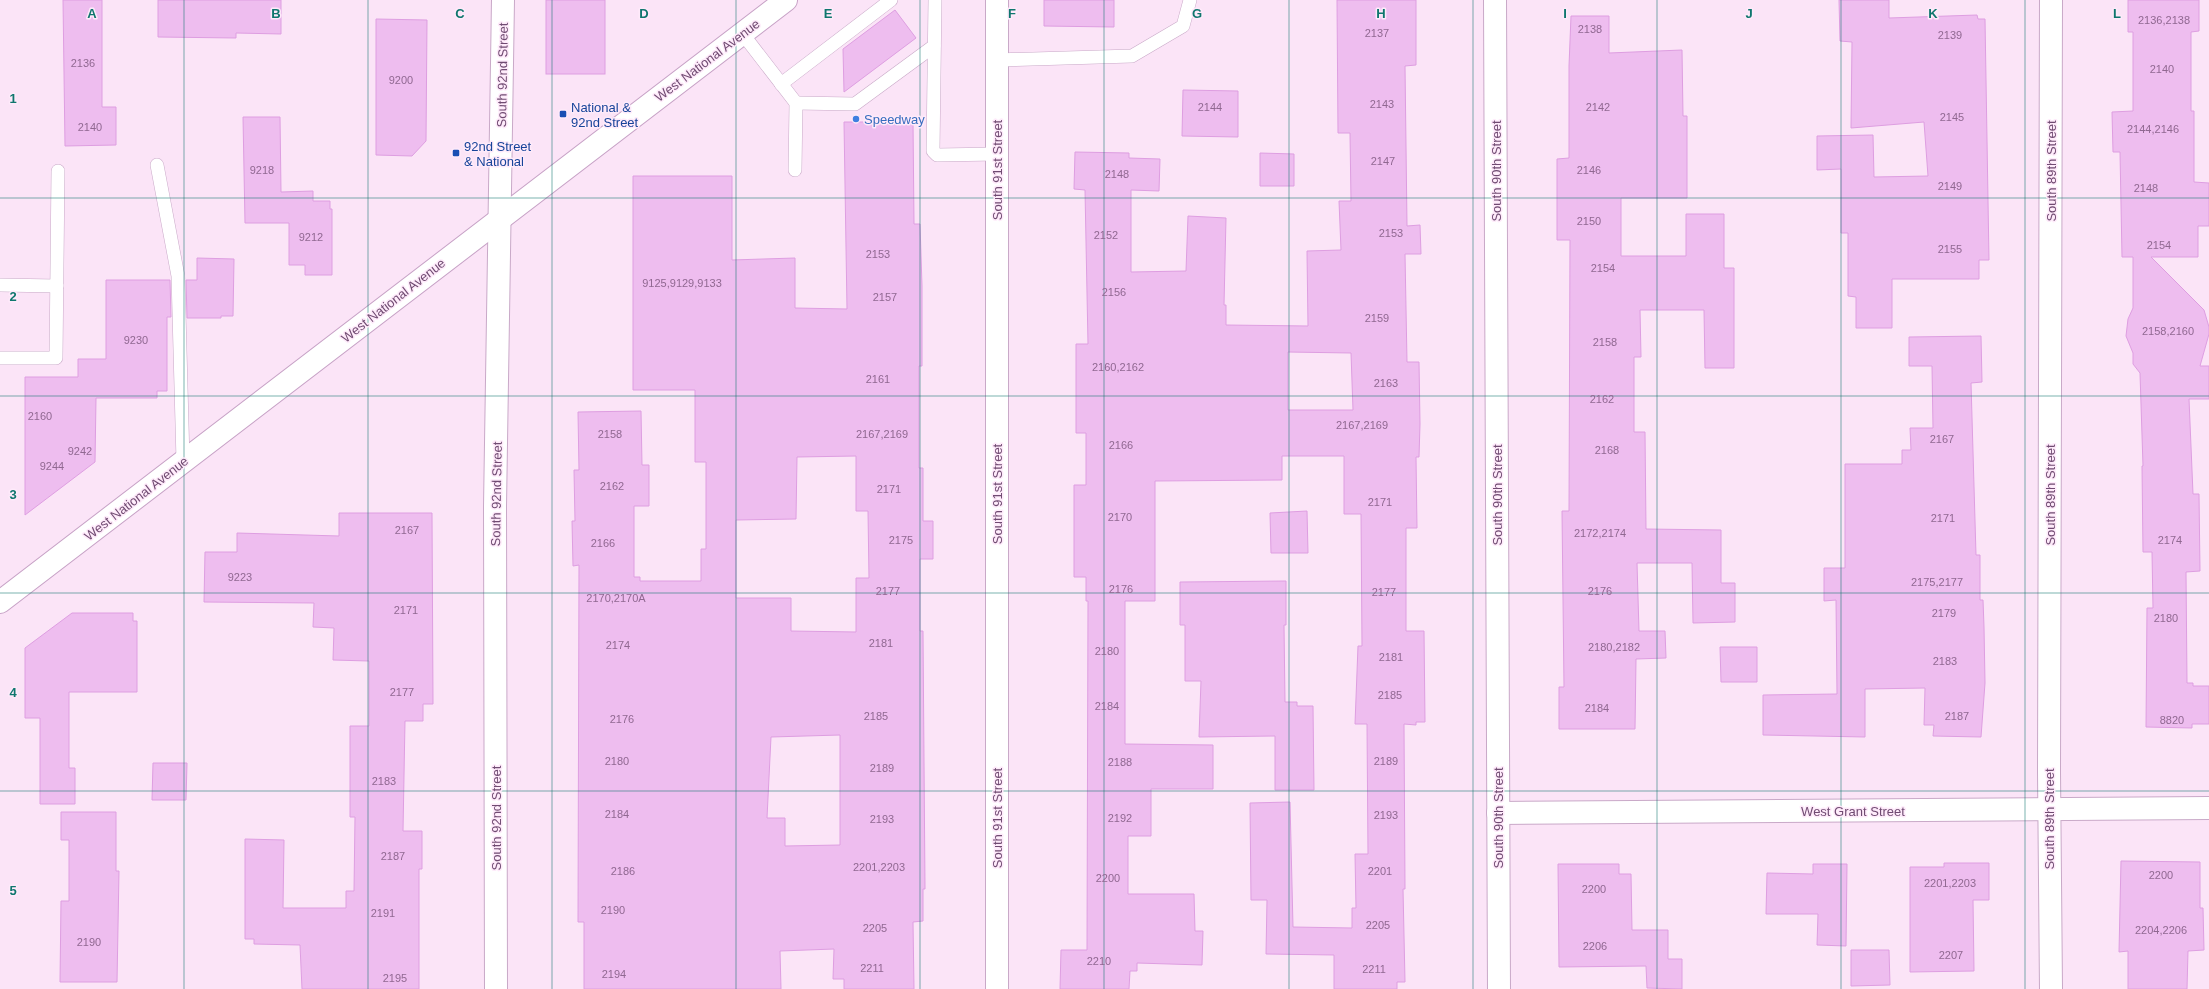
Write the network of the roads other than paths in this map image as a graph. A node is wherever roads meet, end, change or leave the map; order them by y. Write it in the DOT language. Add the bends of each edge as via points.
graph roads {
  1 [pos="503,0"];
  2 [pos="786,0"];
  3 [pos="891,0"];
  4 [pos="935,0"];
  5 [pos="997,0"];
  6 [pos="1190,0"];
  7 [pos="1495,0"];
  8 [pos="2051,0"];
  9 [pos="742,33"];
  10 [pos="934,46"];
  11 [pos="997,60"];
  12 [pos="781,84"];
  13 [pos="796,104"];
  14 [pos="997,154"];
  15 [pos="157,165"];
  16 [pos="795,170"];
  17 [pos="58,171"];
  18 [pos="500,218"];
  19 [pos="0,285"];
  20 [pos="57,286"];
  21 [pos="0,358"];
  22 [pos="183,461"];
  23 [pos="0,602"];
  24 [pos="2209,808"];
  25 [pos="2049,809"];
  26 [pos="1498,813"];
  27 [pos="496,989"];
  28 [pos="997,989"];
  29 [pos="1499,989"];
  30 [pos="2050,989"];
  1 -- 18 [label="street, South 92nd Street"];
  2 -- 9 [label="street, West National Avenue"];
  3 -- 12 [label="lane"];
  4 -- 10 [label="lane"];
  5 -- 11 [label="street, South 91st Street"];
  6 -- 11 [label="lane" via="1183,26 1132,56"];
  7 -- 26 [label="street, South 90th Street"];
  8 -- 25 [label="street, South 89th Street"];
  9 -- 12 [label="lane"];
  9 -- 18 [label="street, West National Avenue"];
  10 -- 13 [label="lane" via="855,104"];
  10 -- 14 [label="lane" via="933,151 937,155"];
  11 -- 14 [label="street, South 91st Street"];
  12 -- 13 [label="lane"];
  13 -- 16 [label="lane"];
  14 -- 28 [label="street, South 91st Street"];
  15 -- 22 [label="lane" via="178,276"];
  17 -- 20 [label="lane"];
  18 -- 22 [label="street, West National Avenue"];
  18 -- 27 [label="street, South 92nd Street" via="495,507"];
  19 -- 20 [label="lane"];
  20 -- 21 [label="lane" via="56,358"];
  22 -- 23 [label="street, West National Avenue"];
  24 -- 25 [label="street, West Grant Street"];
  25 -- 26 [label="street, West Grant Street"];
  25 -- 30 [label="street, South 89th Street"];
  26 -- 29 [label="street, South 90th Street"];
}
